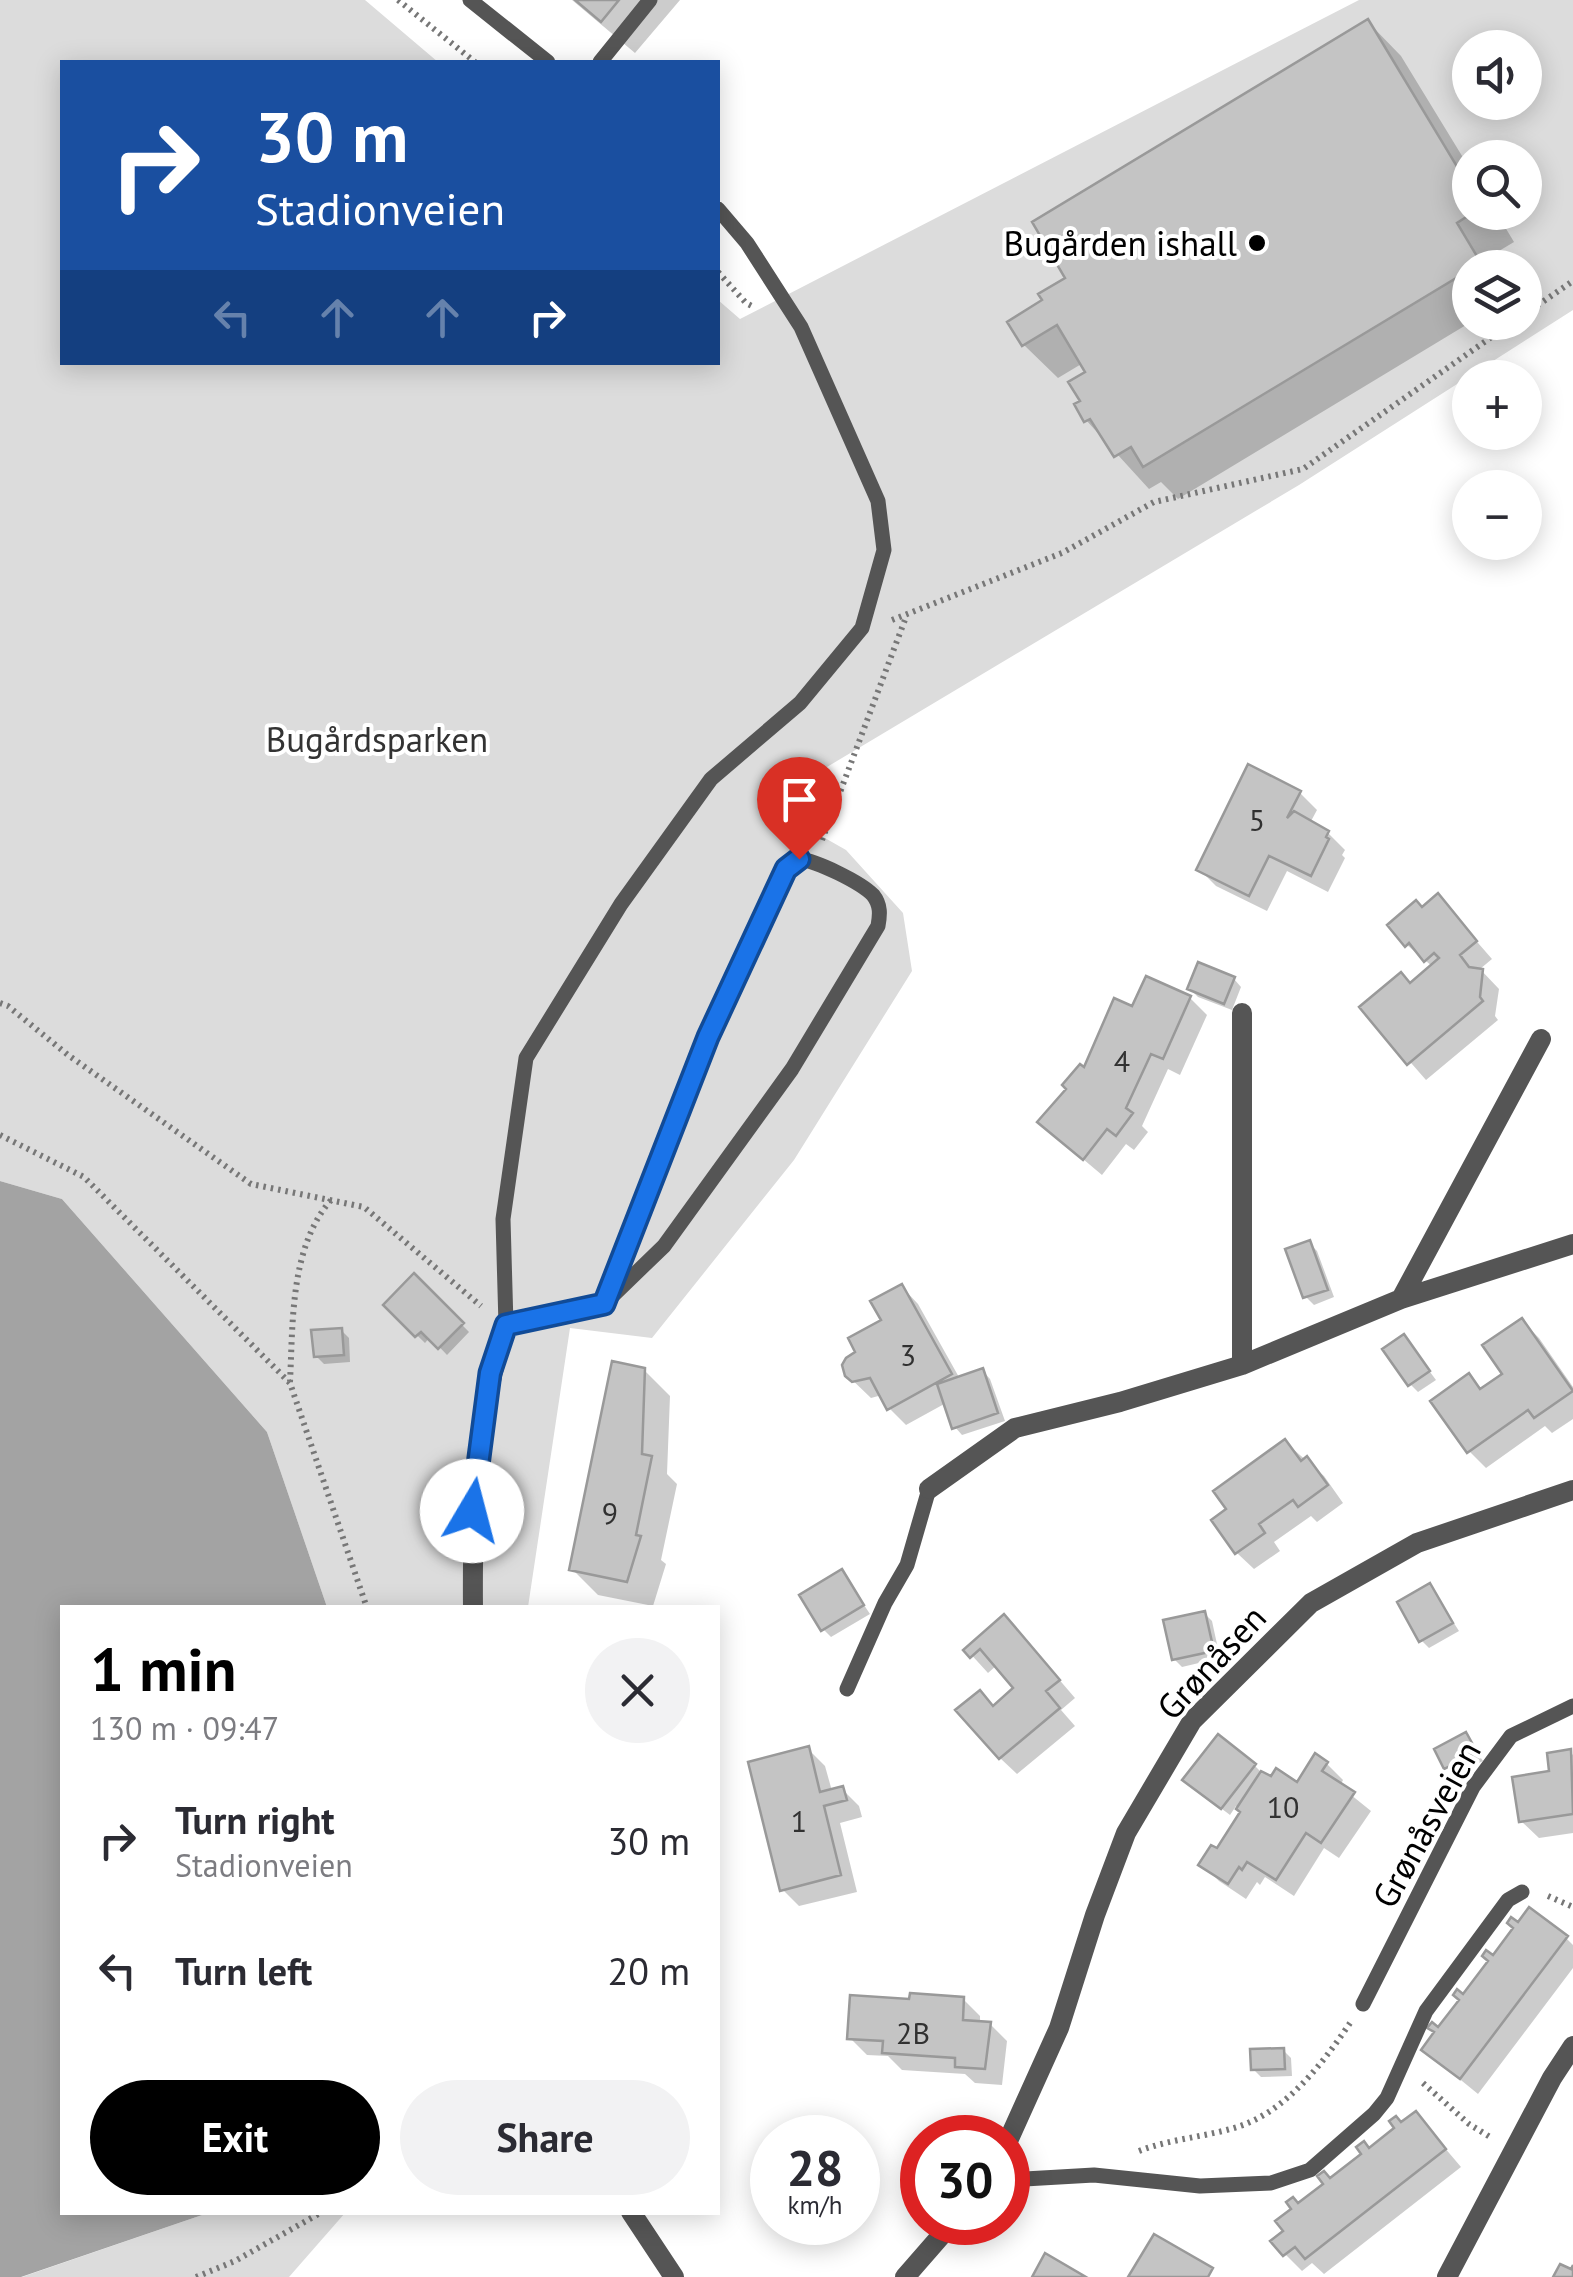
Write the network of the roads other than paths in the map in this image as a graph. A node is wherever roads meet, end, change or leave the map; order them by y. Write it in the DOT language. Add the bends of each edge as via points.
graph roads {
  1 [pos="470,0"];
  2 [pos="650,0"];
  3 [pos="545,60"];
  4 [pos="602,60"];
  5 [pos="720,211"];
  6 [pos="1242,1013"];
  7 [pos="1540,1039"];
  8 [pos="1573,1244"];
  9 [pos="1402,1299"];
  10 [pos="604,1304"];
  11 [pos="566,1314"];
  12 [pos="506,1325"];
  13 [pos="1242,1365"];
  14 [pos="929,1489"];
  15 [pos="1573,1490"];
  16 [pos="473,1605"];
  17 [pos="848,1689"];
  18 [pos="1573,1706"];
  19 [pos="1522,1892"];
  20 [pos="1363,2004"];
  21 [pos="1573,2046"];
  22 [pos="1020,2115"];
  23 [pos="1030,2179"];
  24 [pos="634,2215"];
  25 [pos="933,2245"];
  26 [pos="674,2277"];
  27 [pos="904,2277"];
  28 [pos="1447,2277"];
  1 -- 3 [label="lane"];
  2 -- 4 [label="lane"];
  5 -- 12 [label="lane" via="801,327 878,501 884,550 862,628 800,702 712,779 621,904 526,1058 503,1220"];
  6 -- 13 [label="street"];
  7 -- 9 [label="street"];
  8 -- 9 [label="street"];
  9 -- 13 [label="street"];
  10 -- 10 [label="lane" via="708,1037 786,869 799,859 814,861 872,895 881,912 878,926 792,1069 664,1246"];
  10 -- 11 [label="lane"];
  11 -- 12 [label="street"];
  12 -- 16 [label="street" via="490,1373 472,1511"];
  13 -- 14 [label="street" via="1015,1428"];
  14 -- 17 [label="lane" via="907,1565"];
  15 -- 22 [label="street, Grønåsen" via="1417,1544 1311,1604 1192,1721 1126,1833 1059,2028"];
  18 -- 20 [label="lane, Grønåsveien" via="1511,1736 1473,1788"];
  19 -- 23 [label="lane" via="1508,1900 1426,2011 1387,2098 1310,2170 1271,2183 1200,2186 1094,2175"];
  21 -- 28 [label="street"];
  24 -- 26 [label="street"];
  25 -- 27 [label="street"];
}
